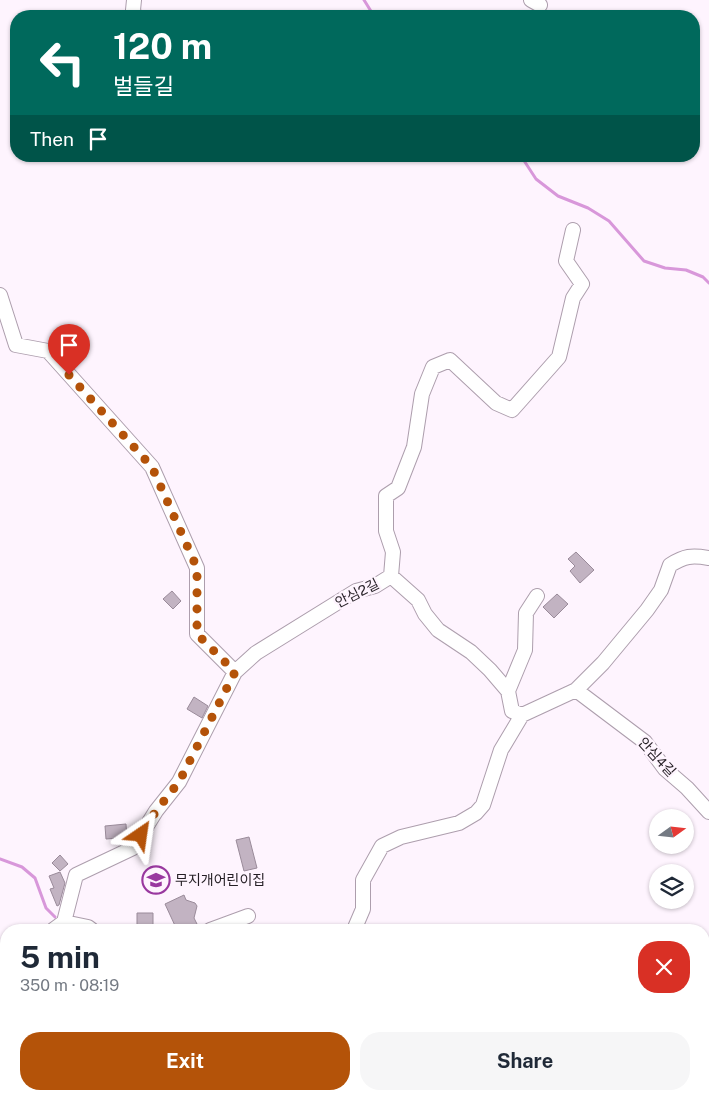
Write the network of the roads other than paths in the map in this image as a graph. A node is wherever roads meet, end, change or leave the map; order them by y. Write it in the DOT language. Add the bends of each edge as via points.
graph roads {
  1 [pos="573,230"];
  2 [pos="0,295"];
  3 [pos="709,558"];
  4 [pos="391,576"];
  5 [pos="537,596"];
  6 [pos="235,672"];
  7 [pos="576,690"];
  8 [pos="508,691"];
  9 [pos="522,716"];
  10 [pos="709,812"];
  11 [pos="248,916"];
  12 [pos="60,924"];
  13 [pos="226,924"];
  14 [pos="357,924"];
  1 -- 4 [label="street, 안심2길" via="566,261 582,284 573,298 559,357 512,410 496,402 450,360 433,367 422,394 414,448 398,488 386,496 386,531 393,552"];
  2 -- 6 [label="street" via="16,345 48,351 152,467 197,568 197,634"];
  3 -- 7 [label="street" via="683,557 670,565 661,590 647,610"];
  4 -- 6 [label="street, 안심2길" via="375,586 356,591 256,653"];
  4 -- 8 [label="street" via="418,600 438,630 471,652"];
  5 -- 8 [label="street" via="526,613 525,650"];
  6 -- 12 [label="street, 안심2길" via="179,782 133,848 76,875"];
  7 -- 9 [label="street"];
  7 -- 10 [label="street, 안심4길" via="644,742 665,769"];
  8 -- 9 [label="street" via="512,711"];
  9 -- 14 [label="street" via="501,750 483,805 476,813 459,823 400,837 382,846 364,880 363,909"];
  11 -- 13 [label="street"];
}
